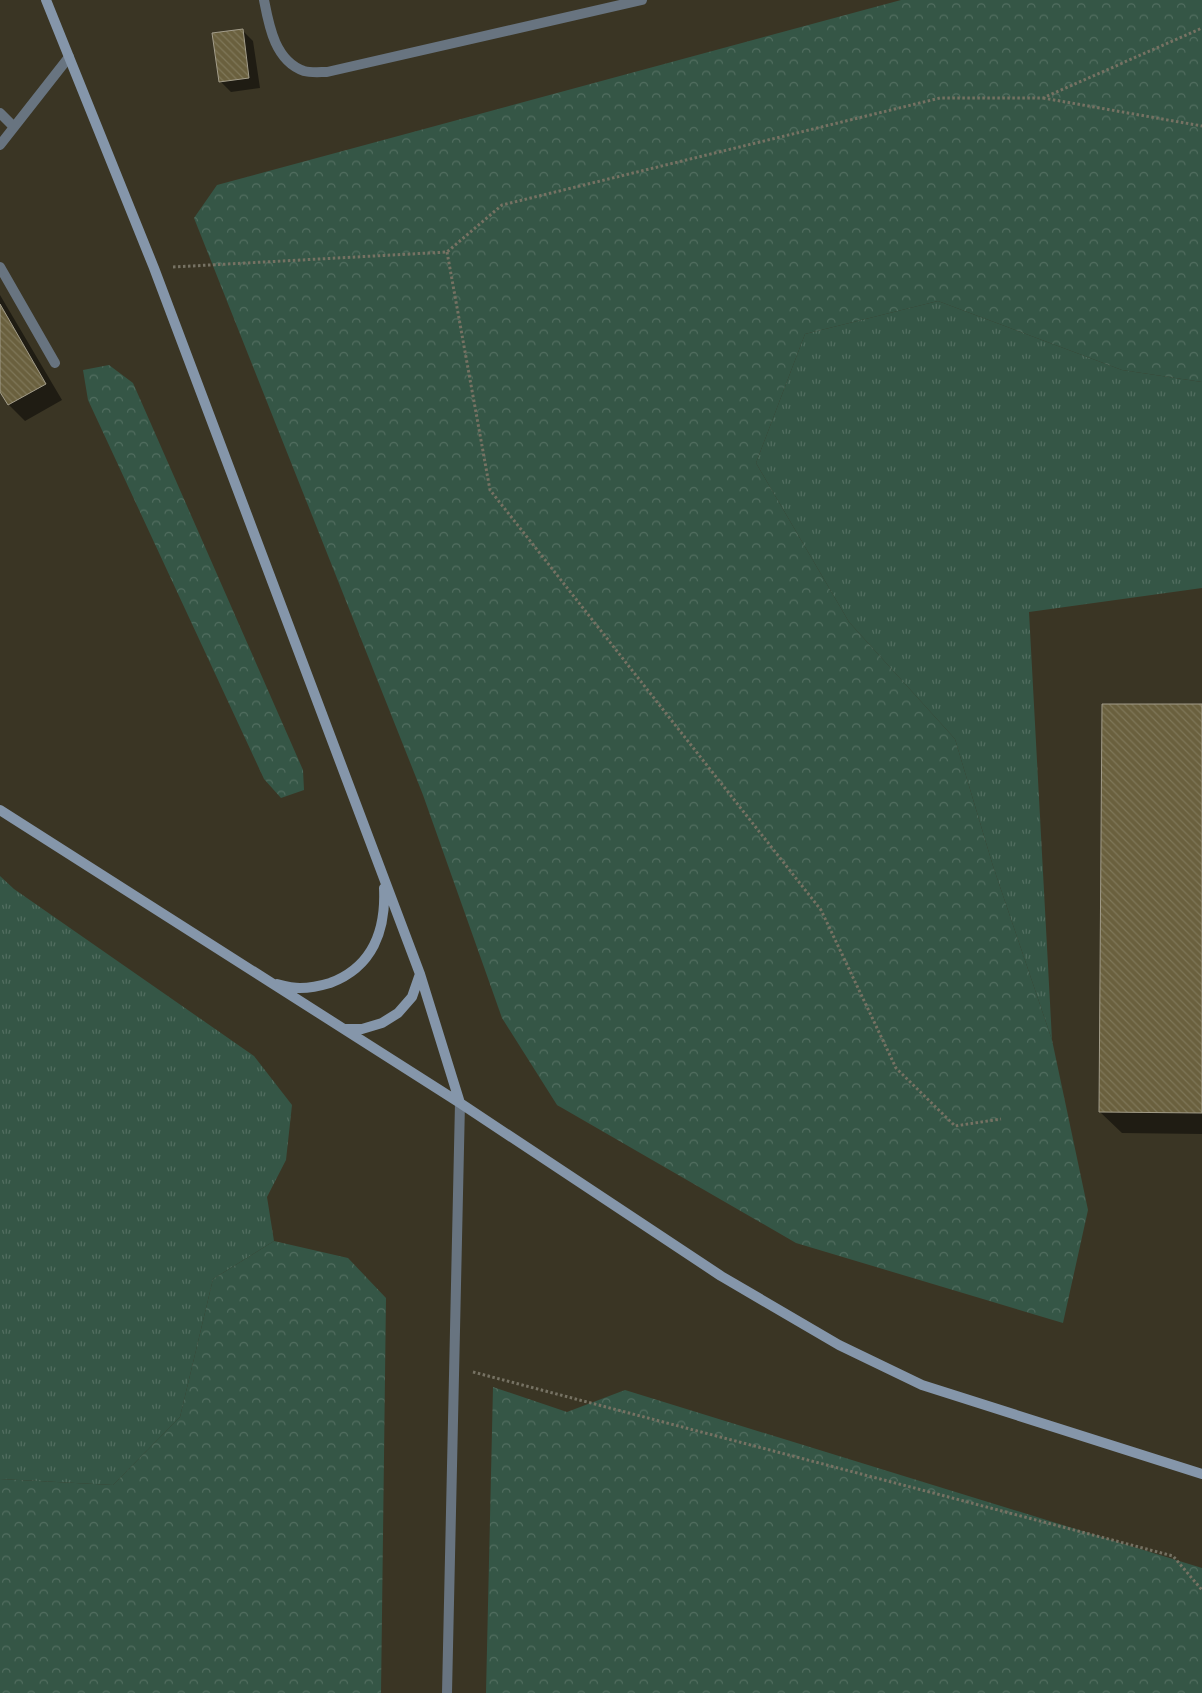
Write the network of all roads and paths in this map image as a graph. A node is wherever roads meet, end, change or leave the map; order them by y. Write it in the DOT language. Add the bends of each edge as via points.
graph roads {
  1 [pos="46,0"];
  2 [pos="264,0"];
  3 [pos="642,0"];
  4 [pos="613,3"];
  5 [pos="1202,28"];
  6 [pos="69,57"];
  7 [pos="1043,98"];
  8 [pos="0,113"];
  9 [pos="1202,126"];
  10 [pos="14,127"];
  11 [pos="0,145"];
  12 [pos="447,252"];
  13 [pos="0,267"];
  14 [pos="154,268"];
  15 [pos="55,362"];
  16 [pos="0,810"];
  17 [pos="383,877"];
  18 [pos="420,974"];
  19 [pos="272,984"];
  20 [pos="343,1029"];
  21 [pos="460,1103"];
  22 [pos="1001,1119"];
  23 [pos="453,1367"];
  24 [pos="1202,1474"];
  25 [pos="1202,1590"];
  26 [pos="447,1693"];
  1 -- 6 [label="street"];
  2 -- 4 [label="street" via="270,31 290,64 305,71 327,72"];
  3 -- 4 [label="street"];
  5 -- 7 [label="path"];
  6 -- 10 [label="street"];
  6 -- 14 [label="street"];
  7 -- 9 [label="path"];
  7 -- 12 [label="path" via="940,98 502,205"];
  8 -- 10 [label="street"];
  10 -- 11 [label="street"];
  12 -- 14 [label="path"];
  12 -- 22 [label="path" via="490,490 821,910 896,1068 955,1126"];
  13 -- 15 [label="street"];
  14 -- 17 [label="street"];
  16 -- 19 [label="street"];
  17 -- 18 [label="street"];
  17 -- 19 [label="street" via="385,904 382,924 374,947 359,967 341,979 320,986 300,988"];
  18 -- 20 [label="street" via="412,997 398,1013 362,1030"];
  18 -- 21 [label="street"];
  19 -- 20 [label="street"];
  20 -- 21 [label="street"];
  21 -- 23 [label="street"];
  21 -- 24 [label="street" via="721,1276 922,1386"];
  23 -- 25 [label="path" via="1172,1556"];
  23 -- 26 [label="street"];
}
